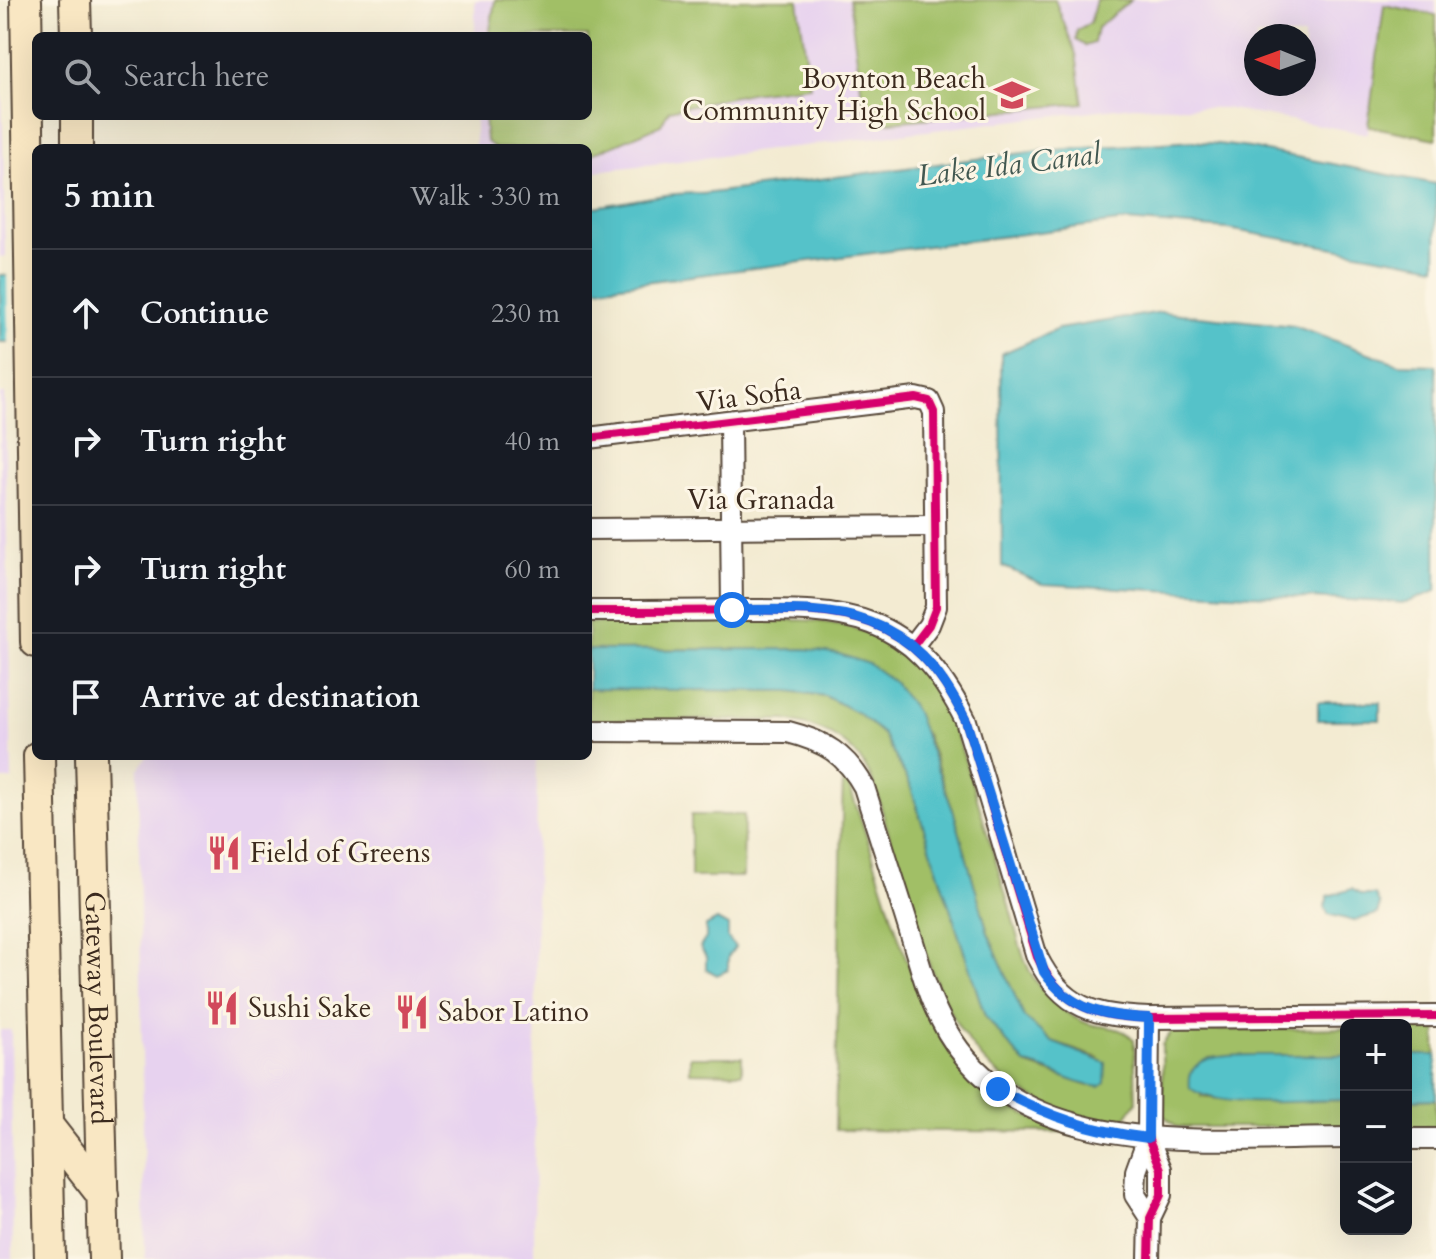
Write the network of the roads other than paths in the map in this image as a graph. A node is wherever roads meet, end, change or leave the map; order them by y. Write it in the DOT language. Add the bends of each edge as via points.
graph roads {
  1 [pos="26,0"];
  2 [pos="75,0"];
  3 [pos="76,32"];
  4 [pos="77,120"];
  5 [pos="77,144"];
  6 [pos="32,408"];
  7 [pos="730,421"];
  8 [pos="592,438"];
  9 [pos="934,526"];
  10 [pos="731,528"];
  11 [pos="592,529"];
  12 [pos="732,610"];
  13 [pos="592,611"];
  14 [pos="913,646"];
  15 [pos="592,731"];
  16 [pos="39,760"];
  17 [pos="91,760"];
  18 [pos="1436,1016"];
  19 [pos="1149,1018"];
  20 [pos="48,1126"];
  21 [pos="1148,1138"];
  22 [pos="1340,1138"];
  23 [pos="1412,1139"];
  24 [pos="1436,1139"];
  25 [pos="103,1196"];
  26 [pos="50,1259"];
  27 [pos="104,1259"];
  28 [pos="1149,1259"];
  1 -- 6 [label="main road"];
  2 -- 3 [label="main road"];
  4 -- 5 [label="main road"];
  7 -- 8 [label="street, Via Sofia"];
  7 -- 9 [label="street, Via Sofia" via="916,398 929,401 934,412"];
  7 -- 10 [label="street"];
  9 -- 10 [label="street, Via Granada"];
  9 -- 14 [label="street" via="936,607"];
  10 -- 11 [label="street, Via Granada"];
  10 -- 12 [label="street"];
  12 -- 13 [label="street"];
  12 -- 14 [label="street" via="818,609 873,622"];
  14 -- 19 [label="street" via="948,687 966,721 1044,972 1080,1006 1108,1016"];
  15 -- 21 [label="street" via="788,732 831,748 864,787 932,1001 966,1058 998,1089 1047,1115"];
  16 -- 20 [label="main road, Gateway Boulevard"];
  17 -- 25 [label="main road, Gateway Boulevard"];
  18 -- 19 [label="street"];
  19 -- 21 [label="street"];
  20 -- 25 [label="main road"];
  20 -- 26 [label="main road, Gateway Boulevard"];
  21 -- 22 [label="street"];
  21 -- 28 [label="street" via="1136,1171 1135,1195 1150,1218"];
  23 -- 24 [label="street"];
  25 -- 27 [label="main road, Gateway Boulevard"];
}
